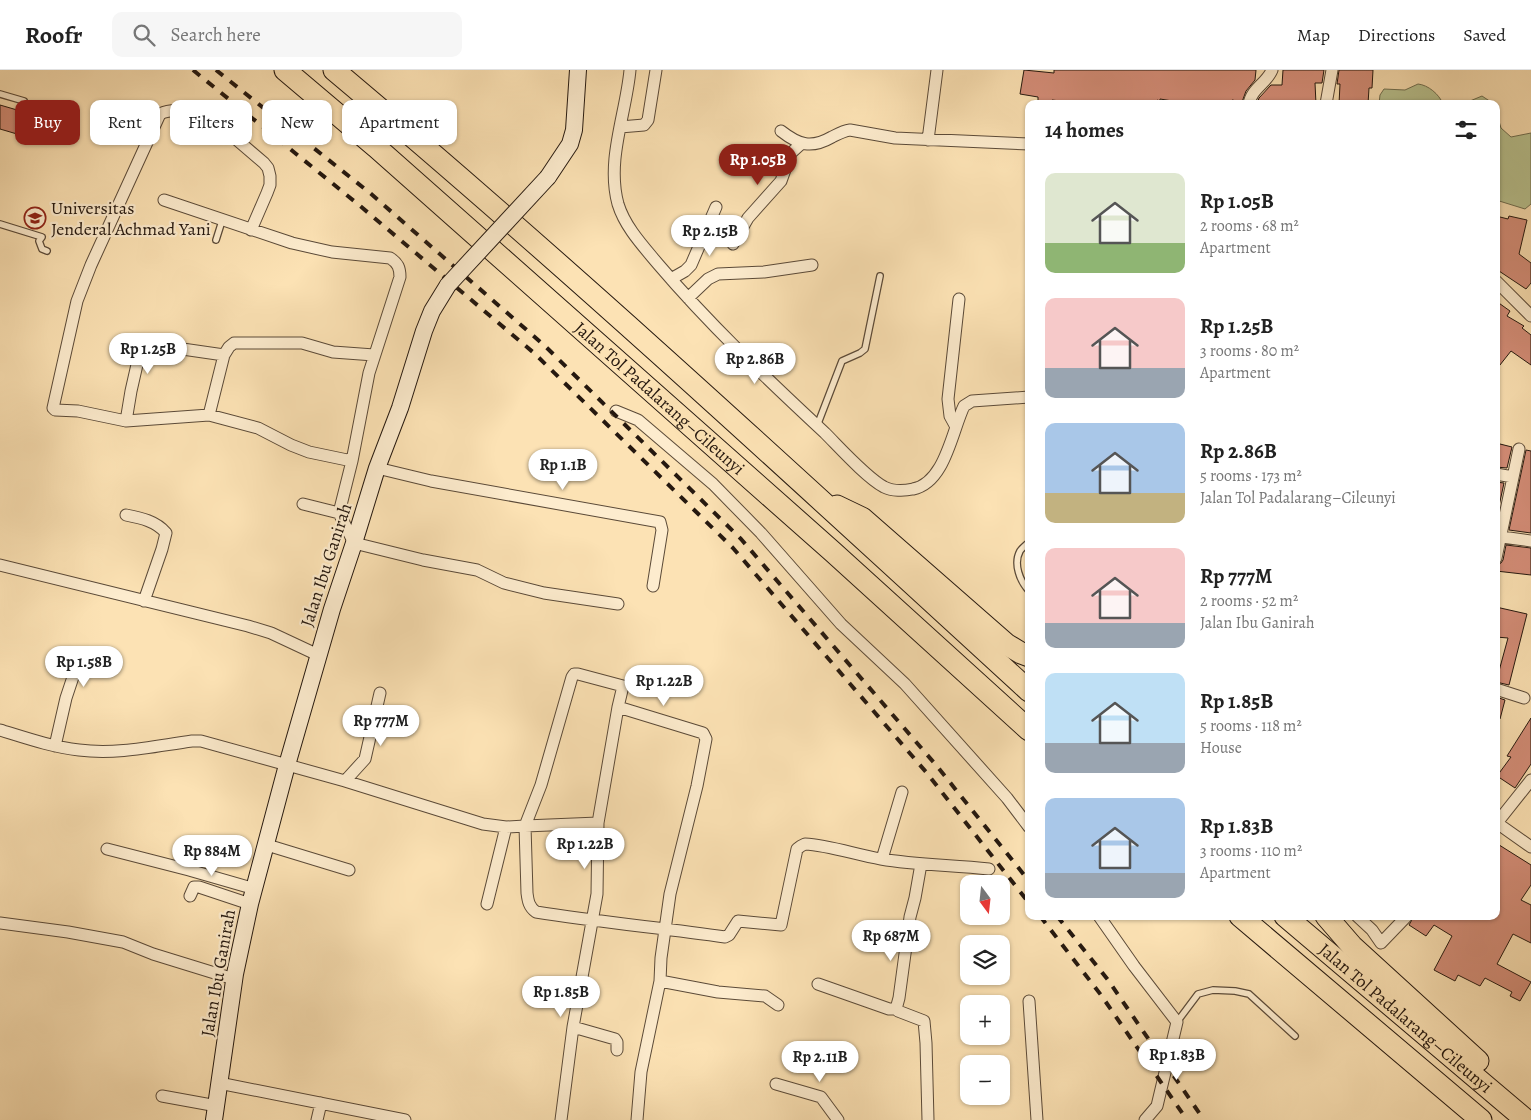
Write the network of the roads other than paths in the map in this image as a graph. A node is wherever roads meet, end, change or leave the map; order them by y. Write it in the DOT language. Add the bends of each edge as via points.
graph roads {
  1 [pos="286,70"];
  2 [pos="334,70"];
  3 [pos="578,70"];
  4 [pos="630,70"];
  5 [pos="656,70"];
  6 [pos="937,70"];
  7 [pos="1272,70"];
  8 [pos="1332,70"];
  9 [pos="0,94"];
  10 [pos="21,100"];
  11 [pos="1250,100"];
  12 [pos="1327,100"];
  13 [pos="620,127"];
  14 [pos="781,131"];
  15 [pos="928,140"];
  16 [pos="802,144"];
  17 [pos="1025,144"];
  18 [pos="164,200"];
  19 [pos="716,207"];
  20 [pos="222,221"];
  21 [pos="0,224"];
  22 [pos="252,230"];
  23 [pos="216,240"];
  24 [pos="733,244"];
  25 [pos="47,251"];
  26 [pos="812,265"];
  27 [pos="880,276"];
  28 [pos="670,279"];
  29 [pos="1500,285"];
  30 [pos="688,298"];
  31 [pos="960,299"];
  32 [pos="1530,314"];
  33 [pos="224,355"];
  34 [pos="374,355"];
  35 [pos="1025,397"];
  36 [pos="616,411"];
  37 [pos="209,415"];
  38 [pos="126,421"];
  39 [pos="817,426"];
  40 [pos="956,426"];
  41 [pos="1519,450"];
  42 [pos="352,461"];
  43 [pos="377,468"];
  44 [pos="1500,475"];
  45 [pos="1513,477"];
  46 [pos="816,497"];
  47 [pos="303,504"];
  48 [pos="339,513"];
  49 [pos="126,516"];
  50 [pos="1502,537"];
  51 [pos="1531,541"];
  52 [pos="354,544"];
  53 [pos="1500,544"];
  54 [pos="1025,546"];
  55 [pos="0,564"];
  56 [pos="653,586"];
  57 [pos="1025,586"];
  58 [pos="144,601"];
  59 [pos="618,604"];
  60 [pos="1025,654"];
  61 [pos="318,655"];
  62 [pos="62,657"];
  63 [pos="1025,687"];
  64 [pos="1500,690"];
  65 [pos="380,693"];
  66 [pos="1524,698"];
  67 [pos="618,707"];
  68 [pos="1025,726"];
  69 [pos="0,730"];
  70 [pos="55,746"];
  71 [pos="287,765"];
  72 [pos="345,781"];
  73 [pos="1529,786"];
  74 [pos="902,792"];
  75 [pos="1500,820"];
  76 [pos="1025,822"];
  77 [pos="598,823"];
  78 [pos="525,826"];
  79 [pos="1500,826"];
  80 [pos="506,828"];
  81 [pos="267,845"];
  82 [pos="1531,848"];
  83 [pos="107,849"];
  84 [pos="882,859"];
  85 [pos="921,864"];
  86 [pos="349,870"];
  87 [pos="989,870"];
  88 [pos="190,896"];
  89 [pos="252,896"];
  90 [pos="487,904"];
  91 [pos="591,920"];
  92 [pos="1102,920"];
  93 [pos="1245,920"];
  94 [pos="1290,920"];
  95 [pos="1329,920"];
  96 [pos="1361,920"];
  97 [pos="1403,920"];
  98 [pos="0,923"];
  99 [pos="664,928"];
  100 [pos="234,979"];
  101 [pos="660,981"];
  102 [pos="818,984"];
  103 [pos="1028,1001"];
  104 [pos="778,1005"];
  105 [pos="896,1009"];
  106 [pos="1177,1022"];
  107 [pos="573,1027"];
  108 [pos="1295,1036"];
  109 [pos="617,1050"];
  110 [pos="220,1084"];
  111 [pos="776,1084"];
  112 [pos="162,1096"];
  113 [pos="321,1103"];
  114 [pos="216,1113"];
  115 [pos="1519,1114"];
  116 [pos="317,1120"];
  117 [pos="405,1120"];
  118 [pos="561,1120"];
  119 [pos="637,1120"];
  120 [pos="838,1120"];
  121 [pos="928,1120"];
  122 [pos="1037,1120"];
  123 [pos="1145,1120"];
  124 [pos="1481,1120"];
  1 -- 68 [label="highway, Jalan Tol Padalarang–Cileunyi" via="833,552"];
  2 -- 46 [label="highway, Jalan Tol Padalarang–Cileunyi" via="614,312"];
  3 -- 43 [label="main road, Jalan Ibu Ganirah, bridge" via="570,144 548,177 448,285 432,311"];
  4 -- 13 [label="street"];
  5 -- 13 [label="street" via="648,120 644,125"];
  6 -- 15 [label="street"];
  7 -- 11 [label="street"];
  8 -- 12 [label="street"];
  9 -- 10 [label="lane"];
  13 -- 28 [label="street" via="615,156 619,205 629,228"];
  14 -- 16 [label="street"];
  15 -- 16 [label="street" via="850,130 823,142"];
  15 -- 17 [label="street"];
  16 -- 24 [label="street" via="791,153 781,181 748,218"];
  18 -- 20 [label="street"];
  19 -- 28 [label="street" via="691,265"];
  20 -- 22 [label="street"];
  20 -- 23 [label="lane"];
  21 -- 25 [label="lane" via="42,237 39,242"];
  22 -- 34 [label="street" via="292,243 390,258 396,262 400,277"];
  22 -- 38 [label="street" via="270,185 268,168 236,139 228,125 180,110 160,114 77,301 53,408"];
  26 -- 30 [label="street" via="714,275"];
  27 -- 39 [label="lane" via="864,349 842,361"];
  28 -- 30 [label="street"];
  29 -- 32 [label="street"];
  30 -- 39 [label="street"];
  31 -- 40 [label="street" via="948,399 950,416"];
  33 -- 34 [label="street" via="237,342 302,343 333,352"];
  33 -- 37 [label="street"];
  33 -- 38 [label="street" via="148,344 141,347"];
  34 -- 42 [label="street"];
  35 -- 40 [label="street" via="972,401 964,406"];
  36 -- 76 [label="street" via="638,420 713,484 841,624 905,684"];
  37 -- 38 [label="street"];
  37 -- 42 [label="street" via="258,428 309,452"];
  39 -- 40 [label="street" via="884,487 898,491 915,489 934,477"];
  41 -- 45 [label="street"];
  42 -- 48 [label="street"];
  43 -- 52 [label="main road, Jalan Ibu Ganirah"];
  43 -- 56 [label="street" via="431,481 660,522 662,530"];
  44 -- 45 [label="street"];
  45 -- 50 [label="street"];
  46 -- 60 [label="highway" via="862,518 1006,644"];
  46 -- 63 [label="highway, Jalan Tol Padalarang–Cileunyi"];
  47 -- 48 [label="street"];
  48 -- 52 [label="street"];
  49 -- 58 [label="street" via="146,519 166,534"];
  50 -- 51 [label="street"];
  50 -- 53 [label="street"];
  52 -- 59 [label="street" via="477,570 504,583 544,593"];
  52 -- 61 [label="main road, Jalan Ibu Ganirah"];
  54 -- 57 [label="lane" via="1019,552 1018,569"];
  55 -- 58 [label="street"];
  58 -- 61 [label="street" via="272,633"];
  61 -- 71 [label="main road, Jalan Ibu Ganirah"];
  62 -- 70 [label="street" via="74,674"];
  64 -- 66 [label="street"];
  65 -- 72 [label="street" via="364,759"];
  67 -- 77 [label="street"];
  67 -- 78 [label="street" via="622,684 573,675 541,785"];
  67 -- 99 [label="street" via="703,733 706,739"];
  69 -- 70 [label="street"];
  70 -- 71 [label="street" via="106,752 200,741"];
  71 -- 72 [label="street"];
  71 -- 81 [label="main road, Jalan Ibu Ganirah"];
  72 -- 80 [label="street" via="482,824"];
  73 -- 75 [label="street"];
  74 -- 84 [label="street"];
  77 -- 78 [label="street"];
  77 -- 91 [label="street" via="598,874"];
  78 -- 80 [label="street"];
  78 -- 91 [label="street" via="527,893 532,909"];
  79 -- 82 [label="street"];
  80 -- 90 [label="street"];
  81 -- 86 [label="street"];
  81 -- 89 [label="main road, Jalan Ibu Ganirah"];
  83 -- 89 [label="street" via="189,870"];
  84 -- 85 [label="street"];
  84 -- 99 [label="street" via="808,844 801,846 797,849 780,925 738,922 725,937"];
  85 -- 87 [label="street" via="953,864"];
  85 -- 105 [label="street"];
  88 -- 89 [label="street" via="194,887 199,887"];
  89 -- 100 [label="main road, Jalan Ibu Ganirah"];
  91 -- 99 [label="street"];
  91 -- 107 [label="street"];
  92 -- 106 [label="street"];
  93 -- 124 [label="highway, Jalan Tol Padalarang–Cileunyi"];
  94 -- 115 [label="highway, Jalan Tol Padalarang–Cileunyi"];
  95 -- 115 [label="highway" via="1352,946 1483,1066"];
  96 -- 97 [label="street" via="1381,943"];
  98 -- 100 [label="street" via="123,942 160,957"];
  99 -- 101 [label="street"];
  100 -- 110 [label="main road, Jalan Ibu Ganirah"];
  101 -- 104 [label="street" via="718,992 765,996"];
  101 -- 119 [label="street" via="641,1072"];
  102 -- 105 [label="street"];
  103 -- 122 [label="street"];
  105 -- 121 [label="street" via="924,1021"];
  106 -- 108 [label="lane" via="1198,994 1214,990 1235,991 1249,994"];
  106 -- 123 [label="street" via="1157,1106"];
  107 -- 109 [label="street" via="615,1039"];
  107 -- 118 [label="street"];
  110 -- 113 [label="street"];
  110 -- 114 [label="main road, Jalan Ibu Ganirah"];
  111 -- 120 [label="street" via="820,1097"];
  112 -- 114 [label="street"];
  113 -- 116 [label="street"];
  113 -- 117 [label="street"];
}
